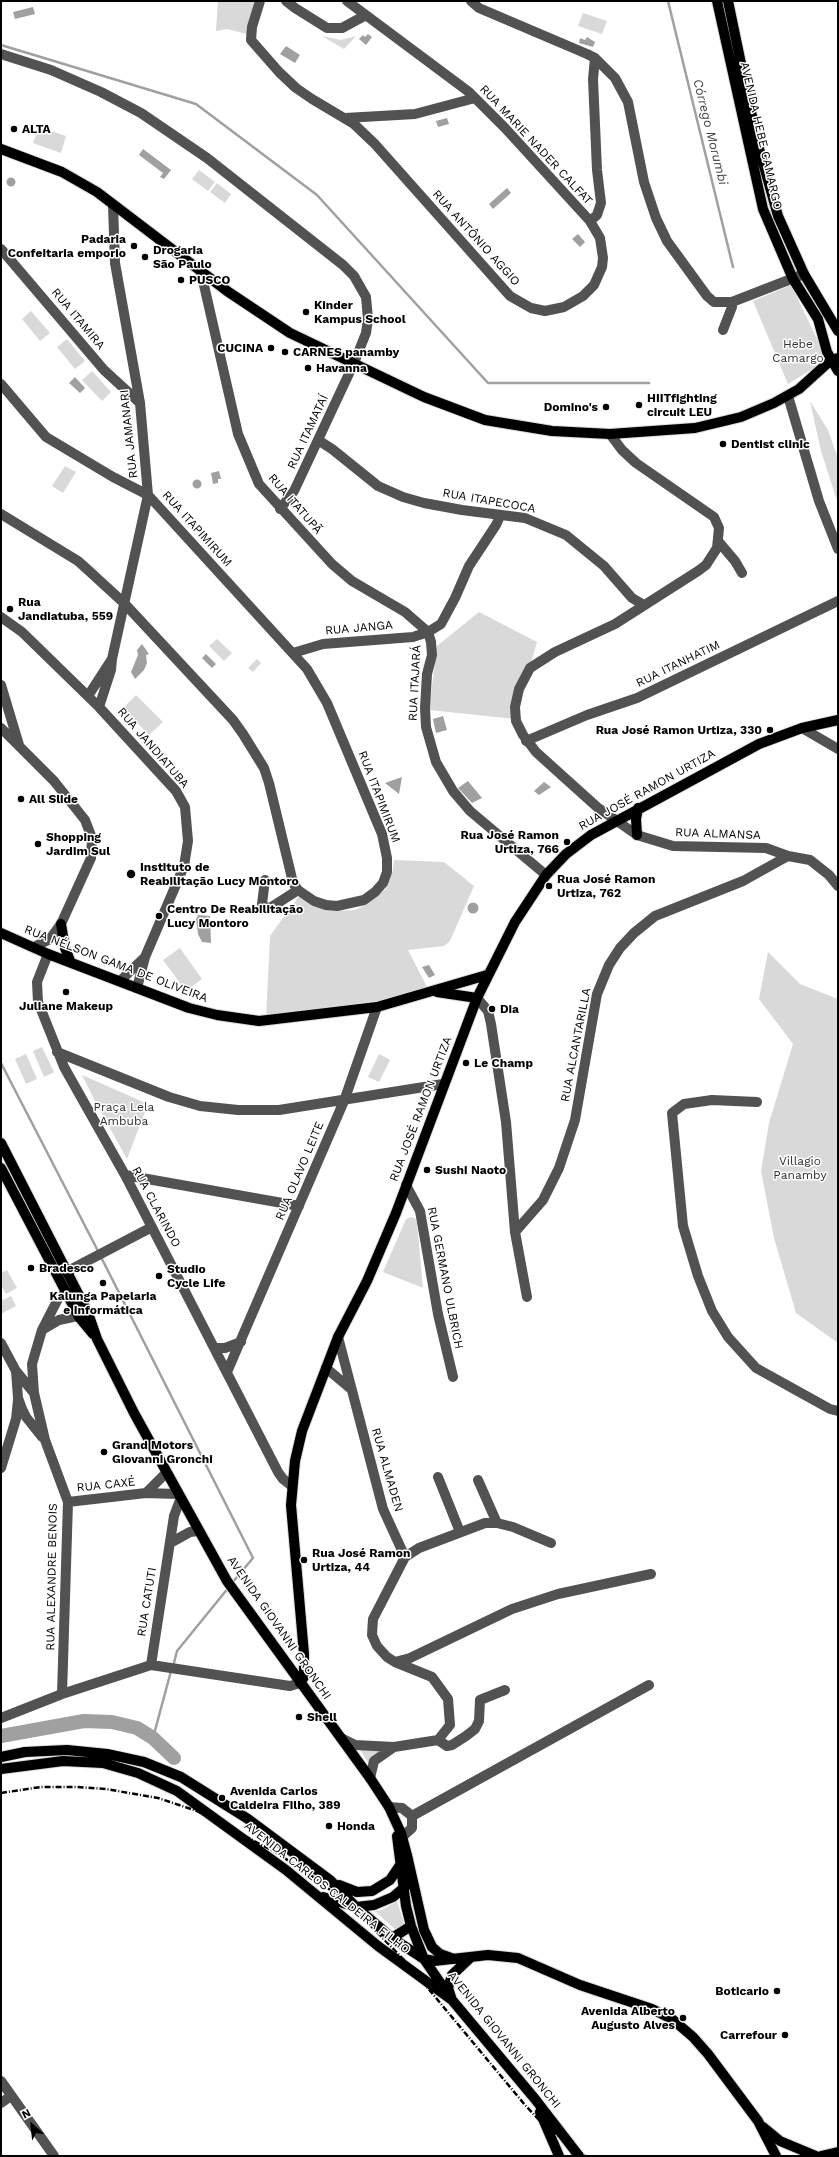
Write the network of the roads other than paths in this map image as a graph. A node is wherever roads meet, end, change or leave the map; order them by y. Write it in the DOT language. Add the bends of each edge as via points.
graph roads {
  1 [pos="260,1"];
  2 [pos="286,1"];
  3 [pos="347,1"];
  4 [pos="471,1"];
  5 [pos="717,1"];
  6 [pos="728,1"];
  7 [pos="366,15"];
  8 [pos="1,54"];
  9 [pos="595,58"];
  10 [pos="475,98"];
  11 [pos="345,118"];
  12 [pos="1,149"];
  13 [pos="113,205"];
  14 [pos="590,221"];
  15 [pos="1,248"];
  16 [pos="201,272"];
  17 [pos="804,274"];
  18 [pos="793,279"];
  19 [pos="732,302"];
  20 [pos="723,330"];
  21 [pos="838,331"];
  22 [pos="834,359"];
  23 [pos="354,363"];
  24 [pos="838,372"];
  25 [pos="808,382"];
  26 [pos="1,384"];
  27 [pos="788,396"];
  28 [pos="140,403"];
  29 [pos="610,434"];
  30 [pos="318,440"];
  31 [pos="148,495"];
  32 [pos="280,508"];
  33 [pos="1,514"];
  34 [pos="500,516"];
  35 [pos="718,541"];
  36 [pos="838,549"];
  37 [pos="742,573"];
  38 [pos="838,601"];
  39 [pos="124,603"];
  40 [pos="644,605"];
  41 [pos="1,617"];
  42 [pos="428,632"];
  43 [pos="293,653"];
  44 [pos="112,659"];
  45 [pos="1,685"];
  46 [pos="88,696"];
  47 [pos="100,707"];
  48 [pos="838,720"];
  49 [pos="1,728"];
  50 [pos="802,728"];
  51 [pos="526,742"];
  52 [pos="20,747"];
  53 [pos="838,749"];
  54 [pos="638,808"];
  55 [pos="615,821"];
  56 [pos="637,836"];
  57 [pos="788,856"];
  58 [pos="546,875"];
  59 [pos="264,880"];
  60 [pos="838,886"];
  61 [pos="298,890"];
  62 [pos="61,924"];
  63 [pos="1,933"];
  64 [pos="34,947"];
  65 [pos="48,954"];
  66 [pos="145,957"];
  67 [pos="71,963"];
  68 [pos="487,975"];
  69 [pos="120,981"];
  70 [pos="136,988"];
  71 [pos="435,991"];
  72 [pos="477,998"];
  73 [pos="377,1007"];
  74 [pos="57,1052"];
  75 [pos="443,1084"];
  76 [pos="344,1100"];
  77 [pos="757,1102"];
  78 [pos="1,1143"];
  79 [pos="1,1168"];
  80 [pos="125,1175"];
  81 [pos="406,1185"];
  82 [pos="299,1206"];
  83 [pos="152,1227"];
  84 [pos="515,1232"];
  85 [pos="66,1272"];
  86 [pos="67,1294"];
  87 [pos="79,1295"];
  88 [pos="527,1297"];
  89 [pos="84,1315"];
  90 [pos="42,1330"];
  91 [pos="338,1337"];
  92 [pos="241,1342"];
  93 [pos="1,1343"];
  94 [pos="215,1348"];
  95 [pos="32,1364"];
  96 [pos="326,1368"];
  97 [pos="227,1372"];
  98 [pos="19,1375"];
  99 [pos="452,1378"];
  100 [pos="351,1389"];
  101 [pos="34,1393"];
  102 [pos="18,1398"];
  103 [pos="36,1405"];
  104 [pos="838,1411"];
  105 [pos="26,1417"];
  106 [pos="45,1440"];
  107 [pos="9,1441"];
  108 [pos="1,1468"];
  109 [pos="166,1473"];
  110 [pos="438,1477"];
  111 [pos="478,1480"];
  112 [pos="292,1486"];
  113 [pos="146,1493"];
  114 [pos="179,1497"];
  115 [pos="68,1502"];
  116 [pos="497,1524"];
  117 [pos="198,1531"];
  118 [pos="460,1532"];
  119 [pos="551,1543"];
  120 [pos="170,1544"];
  121 [pos="405,1557"];
  122 [pos="651,1574"];
  123 [pos="395,1662"];
  124 [pos="151,1665"];
  125 [pos="300,1683"];
  126 [pos="649,1685"];
  127 [pos="505,1690"];
  128 [pos="62,1694"];
  129 [pos="1,1718"];
  130 [pos="341,1738"];
  131 [pos="438,1740"];
  132 [pos="394,1747"];
  133 [pos="1,1757"];
  134 [pos="1,1769"];
  135 [pos="370,1778"];
  136 [pos="389,1807"];
  137 [pos="412,1816"];
  138 [pos="394,1820"];
  139 [pos="402,1837"];
  140 [pos="400,1865"];
  141 [pos="412,1875"];
  142 [pos="330,1880"];
  143 [pos="403,1889"];
  144 [pos="319,1896"];
  145 [pos="356,1907"];
  146 [pos="411,1926"];
  147 [pos="392,1938"];
  148 [pos="473,1956"];
  149 [pos="424,1959"];
  150 [pos="454,1959"];
  151 [pos="452,2000"];
  152 [pos="1,2082"];
  153 [pos="11,2096"];
  154 [pos="535,2099"];
  155 [pos="1,2103"];
  156 [pos="760,2125"];
  157 [pos="838,2152"];
  158 [pos="54,2156"];
  159 [pos="559,2156"];
  160 [pos="579,2156"];
  161 [pos="776,2156"];
  162 [pos="816,2156"];
  163 [pos="821,2156"];
  1 -- 11 [label="street, RUA ANTÔNIO AGGIO" via="251,40 296,88"];
  2 -- 7 [label="street" via="327,28 342,28"];
  3 -- 7 [label="street, RUA MARIE NADER CALFAT"];
  4 -- 9 [label="street" via="479,8"];
  5 -- 18 [label="main road, AVENIDA HEBE CAMARGO" via="763,209"];
  6 -- 17 [label="main road, AVENIDA HEBE CAMARGO" via="758,145 778,216"];
  7 -- 10 [label="street, RUA MARIE NADER CALFAT"];
  8 -- 23 [label="street" via="51,70 141,113 207,158 343,265 354,276 366,297 368,309 366,333"];
  9 -- 14 [label="street" via="593,79 601,203 597,215"];
  9 -- 19 [label="street" via="615,78 628,102 644,182 656,218 667,240 707,296 714,302"];
  10 -- 11 [label="street" via="415,114"];
  10 -- 14 [label="street, RUA MARIE NADER CALFAT"];
  11 -- 14 [label="street, RUA ANTÔNIO AGGIO" via="374,143 510,296 531,308 544,311 564,308 583,296 594,284 603,258 600,238"];
  12 -- 13 [label="main road" via="62,172 97,192"];
  13 -- 16 [label="main road"];
  13 -- 28 [label="street, RUA JAMANARI" via="115,263"];
  15 -- 28 [label="street, RUA ITAMIRA" via="104,370"];
  16 -- 23 [label="main road" via="290,334"];
  16 -- 32 [label="street, RUA ITATUPÃ" via="238,434 259,484"];
  17 -- 18 [label="street"];
  17 -- 21 [label="main road, AVENIDA HEBE CAMARGO"];
  18 -- 19 [label="street"];
  18 -- 22 [label="main road, AVENIDA HEBE CAMARGO" via="818,319"];
  19 -- 20 [label="street"];
  22 -- 24 [label="main road, AVENIDA HEBE CAMARGO"];
  22 -- 25 [label="main road"];
  23 -- 29 [label="main road" via="424,398 485,420 552,431"];
  23 -- 30 [label="street, RUA ITAMATAÍ"];
  24 -- 25 [label="main road" via="830,372"];
  25 -- 27 [label="main road"];
  26 -- 31 [label="street" via="46,436"];
  27 -- 29 [label="main road" via="718,424"];
  27 -- 36 [label="street" via="819,501"];
  28 -- 31 [label="street, RUA JAMANARI"];
  29 -- 35 [label="street" via="636,463 714,517 719,528"];
  30 -- 32 [label="street, RUA ITAMATAÍ" via="294,491"];
  30 -- 34 [label="street, RUA ITAPECOCA" via="364,476 388,491 424,503"];
  31 -- 39 [label="street, RUA JAMANARI"];
  31 -- 43 [label="street, RUA ITAPIMIRUM"];
  32 -- 42 [label="street, RUA ITATUPÃ" via="312,544 352,581 404,612"];
  33 -- 39 [label="street" via="78,561"];
  34 -- 40 [label="street, RUA ITAPECOCA" via="525,518 566,535 604,566 632,598"];
  34 -- 42 [label="street, RUA ITAJARÁ" via="469,566 441,624"];
  35 -- 37 [label="street"];
  35 -- 40 [label="street, RUA ALMANSA" via="714,554 702,569"];
  38 -- 51 [label="street, RUA ITANHATIM" via="643,696 587,715"];
  39 -- 44 [label="street, RUA JAMANARI"];
  39 -- 61 [label="street" via="244,734 264,768 293,883"];
  40 -- 51 [label="street, RUA ALMANSA" via="615,624 555,652 530,668 519,689 515,707 516,721"];
  41 -- 46 [label="street, RUA JANDIATUBA" via="22,632"];
  42 -- 43 [label="street, RUA JANGA" via="413,637 323,644"];
  42 -- 58 [label="street, RUA ITAJARÁ" via="432,655 427,674 426,728 436,762 453,791 470,811"];
  43 -- 61 [label="street, RUA ITAPIMIRUM" via="320,687 382,834 387,858 387,872 383,883 368,898 357,902 337,906 326,905 314,901"];
  44 -- 46 [label="street, RUA JAMANARI"];
  44 -- 47 [label="street, RUA JAMANARI"];
  45 -- 52 [label="street"];
  46 -- 47 [label="street, RUA JANDIATUBA"];
  47 -- 66 [label="street, RUA JANDIATUBA" via="176,791 185,807 188,841 184,866"];
  48 -- 50 [label="main road, RUA JOSÉ RAMON URTIZA"];
  49 -- 52 [label="street"];
  50 -- 53 [label="street"];
  50 -- 54 [label="main road, RUA JOSÉ RAMON URTIZA" via="759,744"];
  51 -- 55 [label="street, RUA ALMANSA"];
  52 -- 62 [label="street" via="54,781 85,820 92,838 91,858"];
  54 -- 55 [label="main road, RUA JOSÉ RAMON URTIZA"];
  54 -- 56 [label="main road"];
  55 -- 56 [label="street, RUA ALMANSA"];
  55 -- 58 [label="main road, RUA JOSÉ RAMON URTIZA" via="587,837"];
  56 -- 57 [label="street, RUA ALMANSA" via="673,846 766,848"];
  57 -- 60 [label="street, RUA ALMANSA" via="810,860"];
  57 -- 84 [label="street, RUA ALCANTARILLA" via="743,881 655,916 620,948 609,965 597,994 576,1113 559,1168 544,1200"];
  58 -- 68 [label="main road, RUA JOSÉ RAMON URTIZA" via="515,922"];
  59 -- 61 [label="street" via="262,904 265,907 276,904"];
  62 -- 64 [label="street" via="50,938"];
  62 -- 67 [label="main road" via="65,948"];
  63 -- 64 [label="main road, RUA NÉLSON GAMA DE OLIVEIRA"];
  64 -- 65 [label="main road, RUA NÉLSON GAMA DE OLIVEIRA"];
  65 -- 67 [label="main road, RUA NÉLSON GAMA DE OLIVEIRA"];
  65 -- 74 [label="street, RUA CLARINDO" via="36,990 42,1017"];
  66 -- 69 [label="street, RUA JANDIATUBA"];
  66 -- 70 [label="street, RUA JANDIATUBA"];
  67 -- 69 [label="main road, RUA NÉLSON GAMA DE OLIVEIRA"];
  68 -- 71 [label="main road, RUA NÉLSON GAMA DE OLIVEIRA"];
  68 -- 72 [label="main road, RUA JOSÉ RAMON URTIZA"];
  69 -- 70 [label="main road, RUA NÉLSON GAMA DE OLIVEIRA"];
  70 -- 73 [label="main road, RUA NÉLSON GAMA DE OLIVEIRA" via="189,1008 259,1021"];
  71 -- 72 [label="main road, RUA NÉLSON GAMA DE OLIVEIRA"];
  71 -- 73 [label="main road, RUA NÉLSON GAMA DE OLIVEIRA"];
  72 -- 75 [label="main road, RUA JOSÉ RAMON URTIZA"];
  72 -- 84 [label="street" via="488,1011 491,1024 506,1122"];
  73 -- 76 [label="street, RUA OLAVO LEITE"];
  74 -- 76 [label="street" via="169,1097 200,1106 266,1111"];
  74 -- 80 [label="street, RUA CLARINDO"];
  75 -- 76 [label="street"];
  75 -- 81 [label="main road, RUA JOSÉ RAMON URTIZA"];
  76 -- 82 [label="street, RUA OLAVO LEITE"];
  77 -- 104 [label="street" via="712,1100 684,1104 672,1112 683,1226 712,1311 728,1337 756,1368"];
  78 -- 85 [label="main road, AVENIDA GIOVANNI GRONCHI"];
  79 -- 86 [label="main road, AVENIDA GIOVANNI GRONCHI"];
  80 -- 82 [label="street"];
  80 -- 83 [label="street, RUA CLARINDO"];
  81 -- 91 [label="main road, RUA JOSÉ RAMON URTIZA" via="367,1281"];
  81 -- 99 [label="street, RUA GERMANO ULBRICH" via="420,1211"];
  82 -- 92 [label="street, RUA OLAVO LEITE"];
  83 -- 85 [label="street"];
  83 -- 94 [label="street, RUA CLARINDO"];
  84 -- 88 [label="street"];
  85 -- 87 [label="main road, AVENIDA GIOVANNI GRONCHI"];
  86 -- 87 [label="street" via="73,1292"];
  86 -- 89 [label="main road, AVENIDA GIOVANNI GRONCHI"];
  86 -- 90 [label="street" via="55,1303"];
  87 -- 89 [label="main road, AVENIDA GIOVANNI GRONCHI"];
  89 -- 90 [label="street" via="59,1320"];
  89 -- 109 [label="main road, AVENIDA GIOVANNI GRONCHI"];
  90 -- 95 [label="street"];
  91 -- 96 [label="main road, RUA JOSÉ RAMON URTIZA"];
  91 -- 100 [label="street, RUA ALMADEN"];
  92 -- 94 [label="street" via="225,1348"];
  92 -- 97 [label="street, RUA OLAVO LEITE"];
  93 -- 98 [label="street, RUA ALEXANDRE BENOIS"];
  94 -- 97 [label="street, RUA CLARINDO"];
  95 -- 98 [label="street"];
  95 -- 101 [label="street"];
  96 -- 100 [label="street"];
  96 -- 112 [label="main road, RUA JOSÉ RAMON URTIZA" via="302,1431"];
  97 -- 112 [label="street, RUA CLARINDO" via="278,1472"];
  98 -- 101 [label="street, RUA ALEXANDRE BENOIS"];
  98 -- 102 [label="street, RUA ALEXANDRE BENOIS" via="16,1388"];
  100 -- 121 [label="street, RUA ALMADEN" via="383,1509"];
  101 -- 103 [label="street, RUA ALEXANDRE BENOIS"];
  102 -- 105 [label="street, RUA ALEXANDRE BENOIS"];
  102 -- 107 [label="street" via="16,1419"];
  103 -- 105 [label="street"];
  103 -- 106 [label="street, RUA ALEXANDRE BENOIS"];
  105 -- 106 [label="street, RUA ALEXANDRE BENOIS"];
  105 -- 107 [label="street"];
  106 -- 115 [label="street, RUA ALEXANDRE BENOIS"];
  107 -- 108 [label="street"];
  109 -- 113 [label="street, RUA CAXÉ"];
  109 -- 114 [label="main road, AVENIDA GIOVANNI GRONCHI"];
  110 -- 118 [label="street"];
  111 -- 116 [label="street"];
  112 -- 125 [label="main road, RUA JOSÉ RAMON URTIZA" via="304,1654 304,1677"];
  113 -- 114 [label="street, RUA CAXÉ"];
  113 -- 115 [label="street, RUA CAXÉ"];
  114 -- 117 [label="main road, AVENIDA GIOVANNI GRONCHI"];
  114 -- 120 [label="street, RUA CATUTI"];
  115 -- 128 [label="street, RUA ALEXANDRE BENOIS"];
  116 -- 118 [label="street" via="485,1523"];
  116 -- 119 [label="street" via="513,1527"];
  117 -- 120 [label="street" via="190,1532"];
  117 -- 125 [label="main road, AVENIDA GIOVANNI GRONCHI" via="227,1581"];
  118 -- 121 [label="street" via="419,1548"];
  120 -- 124 [label="street, RUA CATUTI"];
  121 -- 123 [label="street" via="373,1619 372,1635 381,1652"];
  122 -- 123 [label="street" via="558,1594 512,1609 410,1658"];
  123 -- 131 [label="street" via="432,1677 448,1699 450,1726"];
  124 -- 125 [label="street" via="290,1686"];
  124 -- 128 [label="street"];
  125 -- 130 [label="main road, AVENIDA GIOVANNI GRONCHI"];
  126 -- 137 [label="street"];
  127 -- 131 [label="street" via="480,1700 479,1721 475,1729 466,1736 447,1746"];
  128 -- 129 [label="street"];
  130 -- 132 [label="street" via="355,1745"];
  130 -- 135 [label="main road, AVENIDA GIOVANNI GRONCHI"];
  131 -- 132 [label="street"];
  132 -- 135 [label="street" via="374,1761"];
  133 -- 142 [label="main road, AVENIDA CARLOS CALDEIRA FILHO" via="25,1752 67,1750 107,1754 144,1762 181,1777 220,1801"];
  134 -- 144 [label="main road, AVENIDA CARLOS CALDEIRA FILHO" via="63,1761 103,1764 138,1773 176,1791"];
  135 -- 136 [label="main road, AVENIDA GIOVANNI GRONCHI"];
  136 -- 137 [label="street" via="402,1808"];
  136 -- 138 [label="main road, AVENIDA GIOVANNI GRONCHI"];
  137 -- 139 [label="street" via="412,1828"];
  138 -- 139 [label="main road, AVENIDA GIOVANNI GRONCHI"];
  138 -- 140 [label="main road, AVENIDA GIOVANNI GRONCHI"];
  139 -- 141 [label="main road, AVENIDA GIOVANNI GRONCHI"];
  140 -- 142 [label="main road" via="390,1880 372,1891 347,1890"];
  140 -- 143 [label="main road, AVENIDA GIOVANNI GRONCHI"];
  141 -- 143 [label="main road" via="410,1882"];
  141 -- 150 [label="main road, AVENIDA GIOVANNI GRONCHI" via="424,1930 432,1946 440,1954"];
  142 -- 145 [label="main road, AVENIDA CARLOS CALDEIRA FILHO"];
  143 -- 145 [label="main road" via="393,1897 374,1905"];
  143 -- 146 [label="main road, AVENIDA GIOVANNI GRONCHI"];
  144 -- 145 [label="main road"];
  144 -- 151 [label="main road, AVENIDA CARLOS CALDEIRA FILHO" via="378,1946"];
  145 -- 147 [label="main road, AVENIDA CARLOS CALDEIRA FILHO"];
  146 -- 147 [label="main road"];
  146 -- 149 [label="main road, AVENIDA GIOVANNI GRONCHI"];
  147 -- 149 [label="main road, AVENIDA CARLOS CALDEIRA FILHO"];
  148 -- 150 [label="main road"];
  148 -- 151 [label="main road" via="452,1975 448,1988"];
  148 -- 156 [label="main road" via="518,1958 580,1985 652,2009 672,2019 708,2054"];
  149 -- 150 [label="main road"];
  149 -- 151 [label="main road, AVENIDA GIOVANNI GRONCHI"];
  151 -- 154 [label="main road, AVENIDA GIOVANNI GRONCHI"];
  152 -- 153 [label="street"];
  153 -- 155 [label="street"];
  153 -- 158 [label="street"];
  154 -- 159 [label="main road"];
  154 -- 160 [label="main road, AVENIDA GIOVANNI GRONCHI"];
  156 -- 161 [label="main road"];
  156 -- 162 [label="main road" via="780,2141"];
  157 -- 163 [label="main road"];
}
